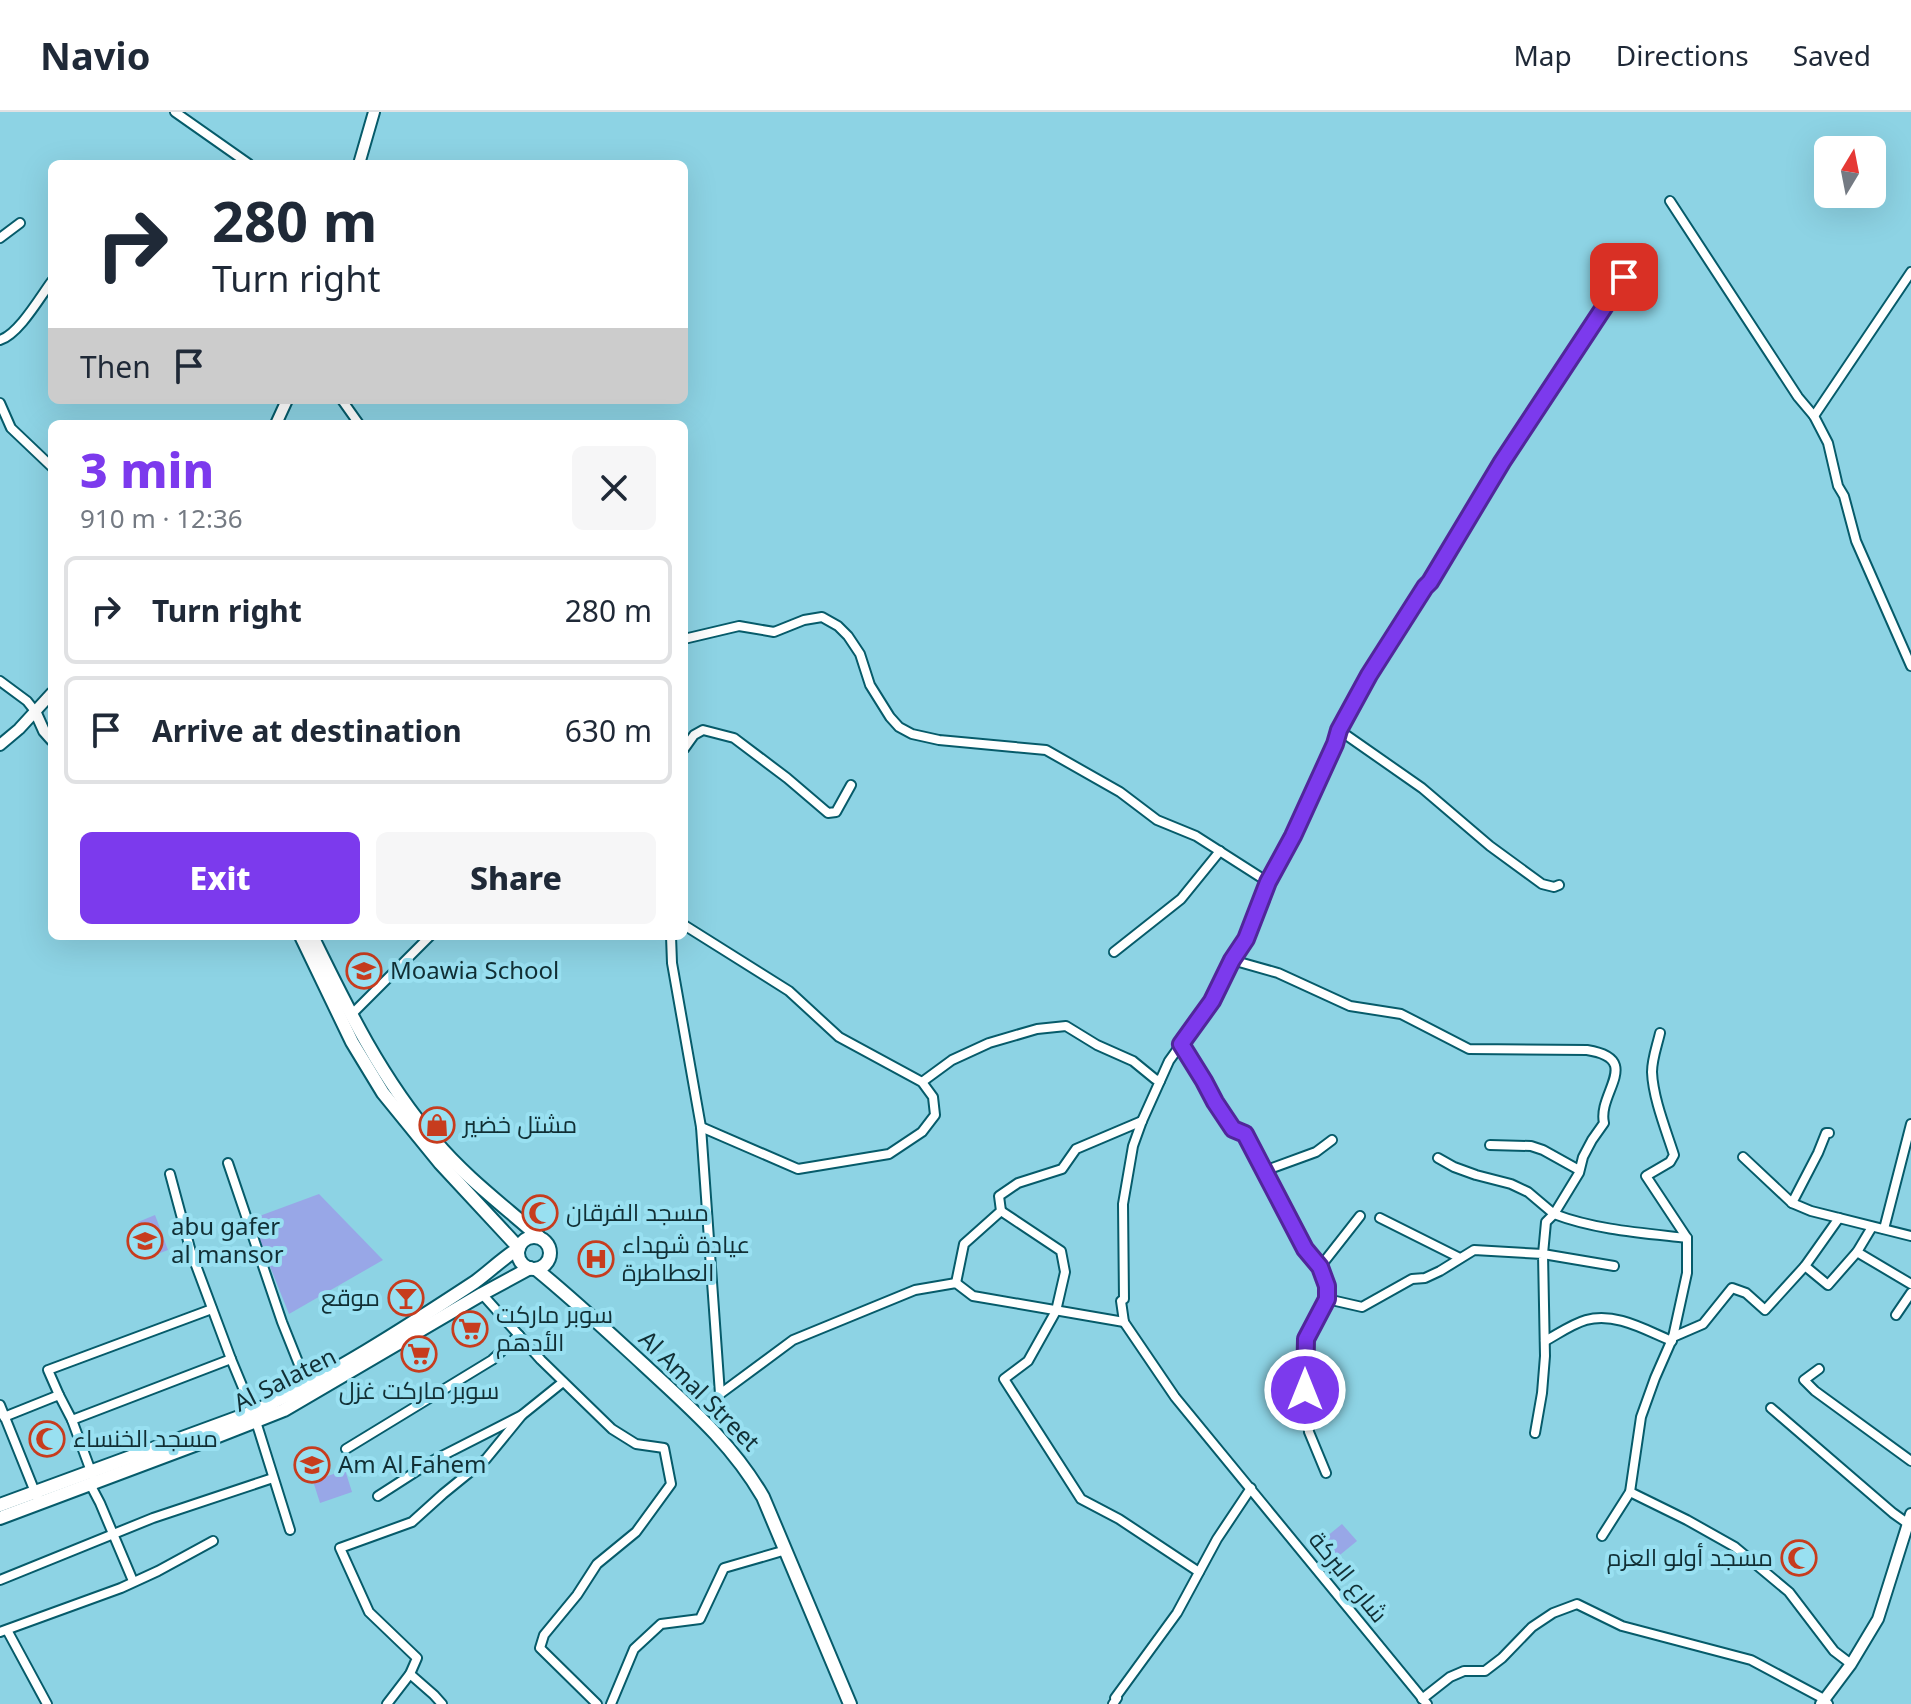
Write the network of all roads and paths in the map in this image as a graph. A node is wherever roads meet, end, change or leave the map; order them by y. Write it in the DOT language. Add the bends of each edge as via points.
graph roads {
  1 [pos="175,112"];
  2 [pos="374,112"];
  3 [pos="243,160"];
  4 [pos="360,160"];
  5 [pos="1670,201"];
  6 [pos="20,223"];
  7 [pos="0,238"];
  8 [pos="1911,272"];
  9 [pos="1624,277"];
  10 [pos="48,287"];
  11 [pos="0,340"];
  12 [pos="0,403"];
  13 [pos="1814,416"];
  14 [pos="48,463"];
  15 [pos="688,638"];
  16 [pos="1911,666"];
  17 [pos="0,681"];
  18 [pos="48,697"];
  19 [pos="35,711"];
  20 [pos="1339,730"];
  21 [pos="48,736"];
  22 [pos="688,743"];
  23 [pos="0,745"];
  24 [pos="851,785"];
  25 [pos="1220,851"];
  26 [pos="1268,882"];
  27 [pos="1559,885"];
  28 [pos="688,928"];
  29 [pos="303,940"];
  30 [pos="314,940"];
  31 [pos="426,940"];
  32 [pos="671,940"];
  33 [pos="1114,952"];
  34 [pos="1232,960"];
  35 [pos="351,1015"];
  36 [pos="1660,1033"];
  37 [pos="1181,1044"];
  38 [pos="1160,1081"];
  39 [pos="922,1082"];
  40 [pos="1142,1121"];
  41 [pos="1911,1124"];
  42 [pos="701,1127"];
  43 [pos="1829,1133"];
  44 [pos="1332,1140"];
  45 [pos="1490,1145"];
  46 [pos="1743,1157"];
  47 [pos="1438,1158"];
  48 [pos="228,1163"];
  49 [pos="1579,1170"];
  50 [pos="1264,1171"];
  51 [pos="170,1174"];
  52 [pos="1792,1203"];
  53 [pos="1001,1211"];
  54 [pos="1554,1214"];
  55 [pos="1360,1216"];
  56 [pos="1380,1218"];
  57 [pos="1839,1218"];
  58 [pos="1872,1227"];
  59 [pos="1884,1229"];
  60 [pos="1911,1236"];
  61 [pos="539,1237"];
  62 [pos="1687,1238"];
  63 [pos="519,1248"];
  64 [pos="1857,1252"];
  65 [pos="1543,1254"];
  66 [pos="1460,1258"];
  67 [pos="1614,1266"];
  68 [pos="1805,1266"];
  69 [pos="1320,1267"];
  70 [pos="533,1268"];
  71 [pos="956,1283"];
  72 [pos="1911,1284"];
  73 [pos="1911,1293"];
  74 [pos="482,1294"];
  75 [pos="1327,1299"];
  76 [pos="212,1309"];
  77 [pos="1056,1311"];
  78 [pos="1896,1315"];
  79 [pos="1124,1322"];
  80 [pos="519,1335"];
  81 [pos="1673,1339"];
  82 [pos="1545,1341"];
  83 [pos="231,1359"];
  84 [pos="1819,1369"];
  85 [pos="563,1382"];
  86 [pos="309,1391"];
  87 [pos="59,1395"];
  88 [pos="0,1405"];
  89 [pos="1771,1408"];
  90 [pos="522,1415"];
  91 [pos="4,1417"];
  92 [pos="254,1417"];
  93 [pos="72,1420"];
  94 [pos="1535,1433"];
  95 [pos="12,1438"];
  96 [pos="0,1441"];
  97 [pos="346,1449"];
  98 [pos="1911,1461"];
  99 [pos="1326,1473"];
  100 [pos="273,1478"];
  101 [pos="92,1479"];
  102 [pos="1251,1488"];
  103 [pos="1630,1492"];
  104 [pos="378,1496"];
  105 [pos="37,1497"];
  106 [pos="0,1505"];
  107 [pos="0,1518"];
  108 [pos="1909,1518"];
  109 [pos="290,1530"];
  110 [pos="113,1534"];
  111 [pos="1602,1536"];
  112 [pos="213,1541"];
  113 [pos="786,1550"];
  114 [pos="1199,1572"];
  115 [pos="0,1580"];
  116 [pos="133,1581"];
  117 [pos="3,1631"];
  118 [pos="1851,1664"];
  119 [pos="410,1674"];
  120 [pos="1424,1701"];
  121 [pos="1824,1702"];
  122 [pos="47,1704"];
  123 [pos="387,1704"];
  124 [pos="442,1704"];
  125 [pos="597,1704"];
  126 [pos="611,1704"];
  127 [pos="850,1704"];
  128 [pos="1113,1704"];
  1 -- 3 [label="street"];
  2 -- 4 [label="street"];
  5 -- 13 [label="street"];
  6 -- 7 [label="street"];
  8 -- 13 [label="street"];
  9 -- 20 [label="street" via="1502,462"];
  10 -- 11 [label="street"];
  12 -- 14 [label="street" via="11,428"];
  13 -- 16 [label="street" via="1828,443 1856,541"];
  15 -- 25 [label="street" via="739,626 774,632 822,617 848,636 870,685 899,727 939,740 1046,750 1157,820"];
  17 -- 19 [label="street"];
  18 -- 19 [label="street"];
  19 -- 21 [label="street"];
  19 -- 23 [label="street"];
  20 -- 26 [label="street"];
  20 -- 27 [label="street" via="1542,884"];
  22 -- 24 [label="street" via="703,730 734,738 828,813 836,812"];
  25 -- 26 [label="street"];
  25 -- 33 [label="street" via="1181,899"];
  26 -- 34 [label="street"];
  28 -- 39 [label="street" via="789,991 839,1037"];
  29 -- 63 [label="main road" via="352,1042 389,1103"];
  30 -- 35 [label="main road"];
  31 -- 35 [label="street"];
  32 -- 42 [label="street"];
  34 -- 37 [label="street" via="1212,1001"];
  34 -- 49 [label="street" via="1278,973 1350,1006 1401,1014 1469,1049 1603,1053 1616,1070 1604,1123"];
  35 -- 61 [label="main road" via="393,1087 436,1143"];
  36 -- 62 [label="street" via="1652,1075 1674,1155 1646,1176"];
  37 -- 38 [label="street"];
  37 -- 50 [label="street" via="1233,1129 1245,1134"];
  38 -- 39 [label="street" via="1066,1026 989,1043"];
  38 -- 40 [label="street"];
  39 -- 42 [label="street" via="933,1097 935,1115 922,1132 889,1154 798,1169"];
  40 -- 53 [label="street" via="1076,1149 1062,1169 1018,1183 999,1196"];
  40 -- 79 [label="street" via="1123,1204"];
  41 -- 59 [label="street"];
  42 -- 71 [label="street" via="720,1394 793,1340 915,1290"];
  43 -- 52 [label="street"];
  44 -- 50 [label="street" via="1316,1152"];
  45 -- 49 [label="street" via="1531,1146"];
  46 -- 52 [label="street"];
  47 -- 54 [label="street" via="1520,1188"];
  48 -- 86 [label="street"];
  49 -- 54 [label="street"];
  50 -- 69 [label="street"];
  51 -- 76 [label="street"];
  52 -- 57 [label="street"];
  53 -- 71 [label="street" via="964,1244"];
  53 -- 77 [label="street" via="1061,1251 1065,1272"];
  54 -- 62 [label="street"];
  54 -- 65 [label="street" via="1546,1222"];
  55 -- 69 [label="street"];
  56 -- 66 [label="street"];
  57 -- 58 [label="street"];
  57 -- 68 [label="street"];
  58 -- 59 [label="street"];
  58 -- 64 [label="street"];
  59 -- 60 [label="street"];
  61 -- 63 [label="main road" via="529,1237"];
  61 -- 70 [label="main road" via="551,1254 546,1264"];
  62 -- 81 [label="street" via="1687,1273"];
  63 -- 70 [label="main road" via="519,1258"];
  63 -- 86 [label="main road, Al Salaten"];
  64 -- 68 [label="street" via="1828,1285"];
  64 -- 72 [label="street"];
  65 -- 66 [label="street" via="1474,1250"];
  65 -- 67 [label="street"];
  65 -- 82 [label="street"];
  66 -- 75 [label="street" via="1362,1307"];
  68 -- 81 [label="street" via="1765,1310 1732,1288 1703,1324"];
  69 -- 75 [label="street"];
  70 -- 74 [label="main road, Al Salaten"];
  70 -- 113 [label="main road, Al Amal Street" via="576,1301 723,1440 763,1497"];
  71 -- 77 [label="street" via="973,1296"];
  73 -- 78 [label="street"];
  74 -- 80 [label="street"];
  74 -- 86 [label="main road, Al Salaten"];
  75 -- 99 [label="street" via="1306,1339 1305,1390 1309,1432"];
  76 -- 83 [label="street"];
  76 -- 87 [label="street" via="48,1370"];
  77 -- 79 [label="street"];
  77 -- 114 [label="street" via="1028,1361 1004,1379 1081,1499"];
  79 -- 102 [label="street, شارع البركة" via="1175,1397"];
  80 -- 85 [label="street"];
  80 -- 97 [label="street" via="492,1360"];
  81 -- 82 [label="street" via="1601,1317"];
  81 -- 103 [label="street" via="1641,1417"];
  82 -- 94 [label="street"];
  83 -- 92 [label="street"];
  83 -- 93 [label="street"];
  84 -- 98 [label="street" via="1804,1380"];
  85 -- 90 [label="street"];
  85 -- 125 [label="street" via="612,1429 636,1444 664,1448 671,1484 636,1532 597,1564 544,1635 540,1648"];
  86 -- 92 [label="main road, Al Salaten" via="284,1410"];
  87 -- 91 [label="street"];
  87 -- 93 [label="street"];
  88 -- 91 [label="street"];
  89 -- 108 [label="street" via="1893,1513"];
  90 -- 104 [label="street"];
  90 -- 119 [label="street" via="486,1459 412,1522 340,1548 369,1612 417,1658"];
  91 -- 95 [label="street"];
  92 -- 100 [label="street"];
  92 -- 101 [label="main road, Al Salaten"];
  93 -- 101 [label="street"];
  95 -- 96 [label="street"];
  95 -- 105 [label="street"];
  100 -- 109 [label="street"];
  100 -- 110 [label="street"];
  101 -- 105 [label="main road, Al Salaten"];
  101 -- 110 [label="street"];
  102 -- 114 [label="street"];
  102 -- 120 [label="street, شارع البركة"];
  103 -- 111 [label="street"];
  103 -- 118 [label="street" via="1735,1547 1789,1592 1834,1651"];
  105 -- 106 [label="main road, Al Salaten"];
  105 -- 107 [label="main road, Al Salaten"];
  108 -- 118 [label="street" via="1878,1619"];
  110 -- 115 [label="street"];
  110 -- 116 [label="street"];
  112 -- 116 [label="street"];
  113 -- 126 [label="street" via="724,1568 700,1619 661,1624 634,1649"];
  113 -- 127 [label="main road, Al Amal Street"];
  114 -- 128 [label="street"];
  116 -- 117 [label="street"];
  117 -- 122 [label="street"];
  118 -- 121 [label="street"];
  119 -- 123 [label="street"];
  119 -- 124 [label="street"];
  120 -- 121 [label="street" via="1450,1677 1485,1671 1532,1627 1577,1604 1622,1626 1751,1660"];
}
